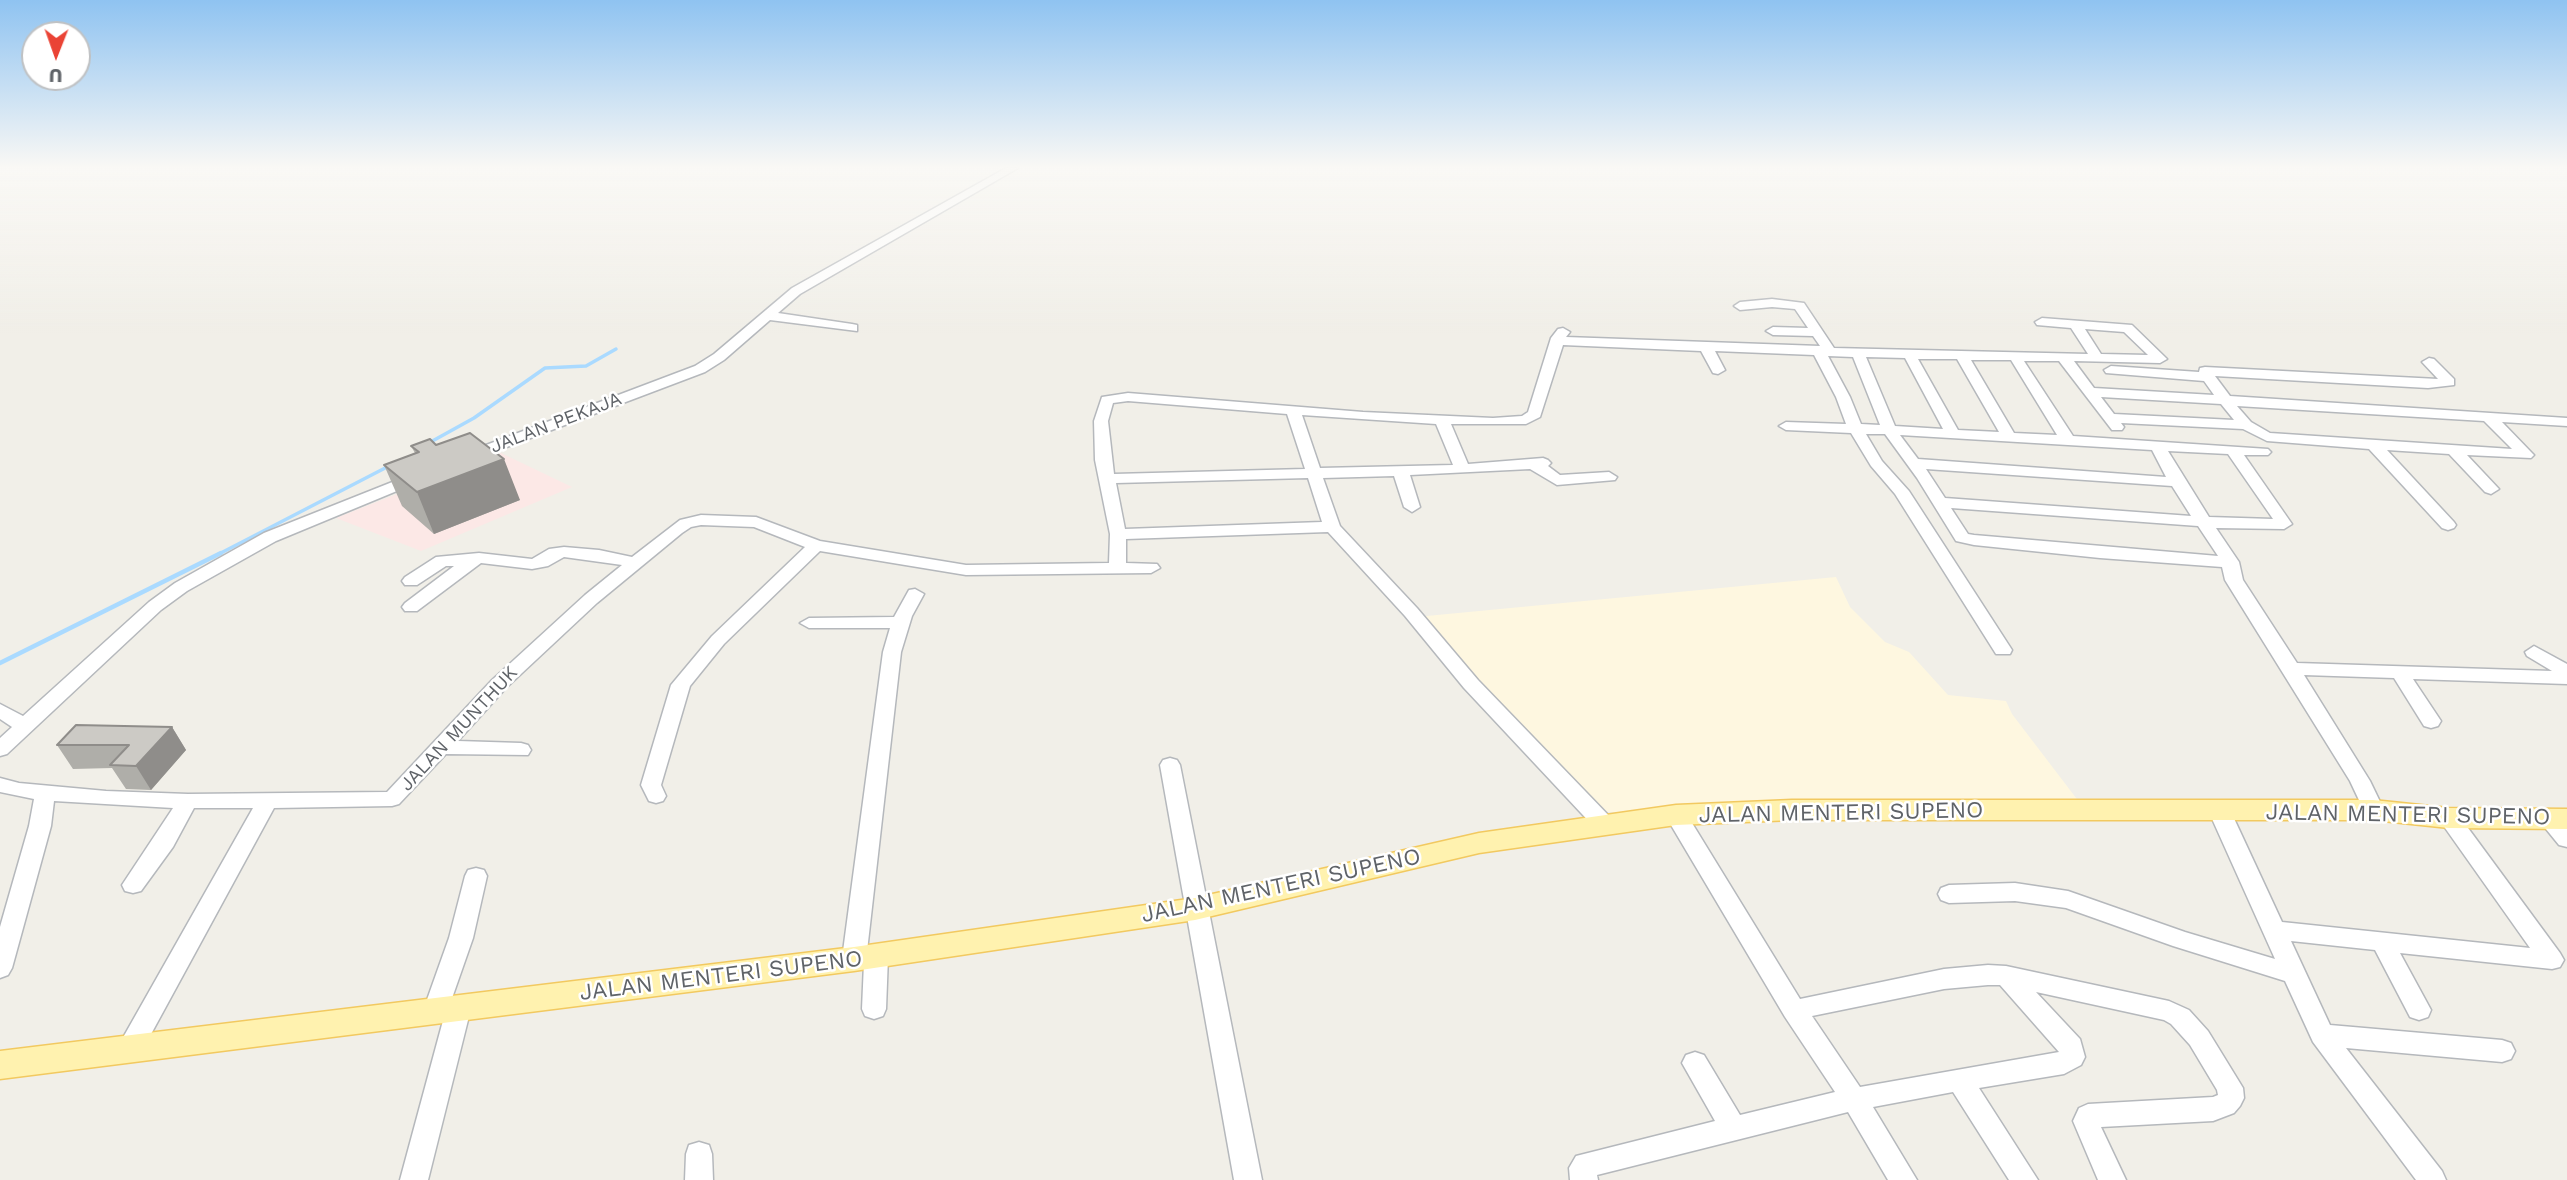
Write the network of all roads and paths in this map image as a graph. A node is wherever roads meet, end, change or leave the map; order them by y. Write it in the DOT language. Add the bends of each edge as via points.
graph roads {
  1 [pos="915,223"];
  2 [pos="1740,306"];
  3 [pos="765,315"];
  4 [pos="2042,322"];
  5 [pos="2076,324"];
  6 [pos="852,328"];
  7 [pos="1773,331"];
  8 [pos="1818,332"];
  9 [pos="1706,347"];
  10 [pos="1824,350"];
  11 [pos="1858,353"];
  12 [pos="1909,354"];
  13 [pos="1961,354"];
  14 [pos="2014,355"];
  15 [pos="2098,359"];
  16 [pos="2160,359"];
  17 [pos="2068,362"];
  18 [pos="2429,362"];
  19 [pos="1718,370"];
  20 [pos="2172,374"];
  21 [pos="2208,377"];
  22 [pos="2091,392"];
  23 [pos="2224,399"];
  24 [pos="1293,410"];
  25 [pos="2111,418"];
  26 [pos="2488,418"];
  27 [pos="1441,419"];
  28 [pos="2567,422"];
  29 [pos="2246,425"];
  30 [pos="1786,426"];
  31 [pos="1855,428"];
  32 [pos="1889,430"];
  33 [pos="1954,435"];
  34 [pos="2010,439"];
  35 [pos="2068,441"];
  36 [pos="2373,444"];
  37 [pos="2129,446"];
  38 [pos="2159,447"];
  39 [pos="2452,449"];
  40 [pos="2234,452"];
  41 [pos="2263,452"];
  42 [pos="461,460"];
  43 [pos="1913,463"];
  44 [pos="1463,470"];
  45 [pos="1401,472"];
  46 [pos="425,474"];
  47 [pos="1314,475"];
  48 [pos="1609,477"];
  49 [pos="1108,479"];
  50 [pos="2177,482"];
  51 [pos="2491,489"];
  52 [pos="1940,502"];
  53 [pos="1412,507"];
  54 [pos="2203,521"];
  55 [pos="2448,525"];
  56 [pos="1332,527"];
  57 [pos="1118,534"];
  58 [pos="816,545"];
  59 [pos="471,561"];
  60 [pos="636,563"];
  61 [pos="1118,568"];
  62 [pos="1151,568"];
  63 [pos="2232,571"];
  64 [pos="411,581"];
  65 [pos="915,594"];
  66 [pos="411,607"];
  67 [pos="901,622"];
  68 [pos="809,623"];
  69 [pos="2003,650"];
  70 [pos="2534,652"];
  71 [pos="2291,669"];
  72 [pos="2567,670"];
  73 [pos="2399,672"];
  74 [pos="2567,678"];
  75 [pos="0,710"];
  76 [pos="2431,721"];
  77 [pos="24,726"];
  78 [pos="441,747"];
  79 [pos="0,748"];
  80 [pos="521,750"];
  81 [pos="1170,765"];
  82 [pos="0,785"];
  83 [pos="45,793"];
  84 [pos="656,796"];
  85 [pos="268,800"];
  86 [pos="188,801"];
  87 [pos="2373,810"];
  88 [pos="2220,812"];
  89 [pos="1676,815"];
  90 [pos="2449,818"];
  91 [pos="1604,824"];
  92 [pos="2561,825"];
  93 [pos="476,876"];
  94 [pos="133,885"];
  95 [pos="1949,894"];
  96 [pos="1195,909"];
  97 [pos="2274,930"];
  98 [pos="2383,943"];
  99 [pos="865,958"];
  100 [pos="2559,961"];
  101 [pos="0,968"];
  102 [pos="2293,974"];
  103 [pos="2006,976"];
  104 [pos="447,1009"];
  105 [pos="874,1009"];
  106 [pos="1794,1010"];
  107 [pos="2419,1010"];
  108 [pos="2322,1035"];
  109 [pos="129,1050"];
  110 [pos="2502,1051"];
  111 [pos="1695,1063"];
  112 [pos="0,1065"];
  113 [pos="1959,1080"];
  114 [pos="1854,1099"];
  115 [pos="1733,1127"];
  116 [pos="414,1180"];
  117 [pos="1248,1180"];
  118 [pos="1584,1180"];
  119 [pos="1903,1180"];
  120 [pos="2024,1180"];
  121 [pos="2112,1180"];
  122 [pos="2432,1180"];
  1 -- 3 [label="street, JALAN PEKAJA" via="796,291"];
  2 -- 8 [label="street" via="1798,306"];
  3 -- 6 [label="street"];
  3 -- 42 [label="street, JALAN PEKAJA" via="700,369"];
  4 -- 5 [label="street"];
  5 -- 15 [label="street"];
  5 -- 16 [label="street" via="2129,329"];
  7 -- 8 [label="street"];
  8 -- 10 [label="street"];
  9 -- 10 [label="street"];
  9 -- 19 [label="street"];
  9 -- 27 [label="street" via="1560,337 1531,418 1493,422"];
  10 -- 11 [label="street"];
  10 -- 31 [label="street"];
  11 -- 12 [label="street"];
  11 -- 32 [label="street"];
  12 -- 13 [label="street"];
  12 -- 33 [label="street"];
  13 -- 14 [label="street"];
  13 -- 34 [label="street"];
  14 -- 17 [label="street"];
  14 -- 35 [label="street"];
  15 -- 16 [label="street"];
  15 -- 17 [label="street"];
  16 -- 20 [label="street"];
  17 -- 20 [label="street"];
  17 -- 22 [label="street"];
  18 -- 21 [label="street" via="2449,382 2205,371"];
  20 -- 21 [label="street"];
  21 -- 23 [label="street"];
  22 -- 23 [label="street"];
  22 -- 25 [label="street"];
  23 -- 26 [label="street"];
  23 -- 29 [label="street"];
  24 -- 27 [label="street"];
  24 -- 47 [label="street"];
  24 -- 49 [label="street" via="1115,397 1108,400 1101,421"];
  25 -- 29 [label="street"];
  25 -- 37 [label="street"];
  26 -- 28 [label="street"];
  26 -- 39 [label="street" via="2526,455"];
  27 -- 44 [label="street"];
  29 -- 36 [label="street" via="2267,437"];
  30 -- 31 [label="street"];
  31 -- 32 [label="street"];
  31 -- 69 [label="street"];
  32 -- 33 [label="street"];
  32 -- 43 [label="street"];
  33 -- 34 [label="street"];
  34 -- 35 [label="street"];
  35 -- 37 [label="street"];
  36 -- 39 [label="street"];
  36 -- 55 [label="street"];
  37 -- 38 [label="street"];
  38 -- 40 [label="street"];
  38 -- 50 [label="street"];
  39 -- 51 [label="street"];
  40 -- 41 [label="street"];
  40 -- 54 [label="street" via="2284,524"];
  43 -- 50 [label="street"];
  43 -- 52 [label="street"];
  44 -- 45 [label="street"];
  44 -- 48 [label="street" via="1538,463 1557,480"];
  45 -- 47 [label="street"];
  45 -- 53 [label="street"];
  46 -- 77 [label="street" via="302,522 209,569 155,606"];
  47 -- 49 [label="street"];
  47 -- 56 [label="street"];
  49 -- 57 [label="street"];
  50 -- 54 [label="street"];
  52 -- 54 [label="street"];
  52 -- 63 [label="street" via="1958,533 1974,540 2191,559"];
  54 -- 63 [label="street"];
  56 -- 57 [label="street"];
  56 -- 91 [label="street" via="1471,684"];
  57 -- 61 [label="street"];
  58 -- 60 [label="street, JALAN MUNTHUK" via="756,522 701,520 686,523"];
  58 -- 61 [label="street" via="966,570"];
  58 -- 84 [label="street" via="718,640 681,685 652,785"];
  59 -- 60 [label="street" via="486,558 537,564 564,552"];
  59 -- 64 [label="street" via="442,561"];
  59 -- 66 [label="street"];
  60 -- 78 [label="street, JALAN MUNTHUK" via="532,653"];
  61 -- 62 [label="street"];
  63 -- 71 [label="street"];
  65 -- 67 [label="street"];
  67 -- 68 [label="street"];
  67 -- 99 [label="street" via="892,652"];
  70 -- 72 [label="street"];
  71 -- 73 [label="street"];
  71 -- 87 [label="street"];
  73 -- 74 [label="street"];
  73 -- 76 [label="street"];
  75 -- 77 [label="street"];
  77 -- 79 [label="street"];
  78 -- 80 [label="street"];
  78 -- 85 [label="street, JALAN MUNTHUK" via="392,799"];
  81 -- 96 [label="street"];
  82 -- 83 [label="street, JALAN MUNTHUK"];
  83 -- 86 [label="street, JALAN MUNTHUK"];
  83 -- 101 [label="street"];
  85 -- 86 [label="street, JALAN MUNTHUK"];
  85 -- 109 [label="street"];
  86 -- 94 [label="street"];
  87 -- 88 [label="main road, JALAN MENTERI SUPENO"];
  87 -- 90 [label="main road, JALAN MENTERI SUPENO"];
  88 -- 89 [label="main road, JALAN MENTERI SUPENO" via="1881,809"];
  88 -- 97 [label="street"];
  89 -- 91 [label="main road, JALAN MENTERI SUPENO"];
  89 -- 106 [label="street"];
  90 -- 92 [label="main road, JALAN MENTERI SUPENO"];
  90 -- 100 [label="street"];
  91 -- 96 [label="main road, JALAN MENTERI SUPENO" via="1479,843"];
  93 -- 104 [label="street"];
  95 -- 102 [label="street" via="2015,892 2068,900"];
  96 -- 99 [label="main road, JALAN MENTERI SUPENO"];
  96 -- 117 [label="street"];
  97 -- 98 [label="street"];
  97 -- 102 [label="street"];
  98 -- 100 [label="street"];
  98 -- 107 [label="street"];
  99 -- 104 [label="main road, JALAN MENTERI SUPENO"];
  99 -- 105 [label="street"];
  102 -- 108 [label="street"];
  103 -- 106 [label="street" via="1944,979"];
  103 -- 113 [label="street" via="2071,1047 2072,1057 2064,1063"];
  103 -- 121 [label="street" via="2180,1017 2230,1088 2231,1098 2213,1109 2088,1116 2086,1121"];
  104 -- 109 [label="main road, JALAN MENTERI SUPENO"];
  104 -- 116 [label="street"];
  106 -- 114 [label="street"];
  108 -- 110 [label="street"];
  108 -- 122 [label="street"];
  109 -- 112 [label="main road, JALAN MENTERI SUPENO"];
  111 -- 115 [label="street"];
  113 -- 114 [label="street"];
  113 -- 120 [label="street"];
  114 -- 115 [label="street"];
  114 -- 119 [label="street"];
  115 -- 118 [label="street" via="1587,1165"];
}
